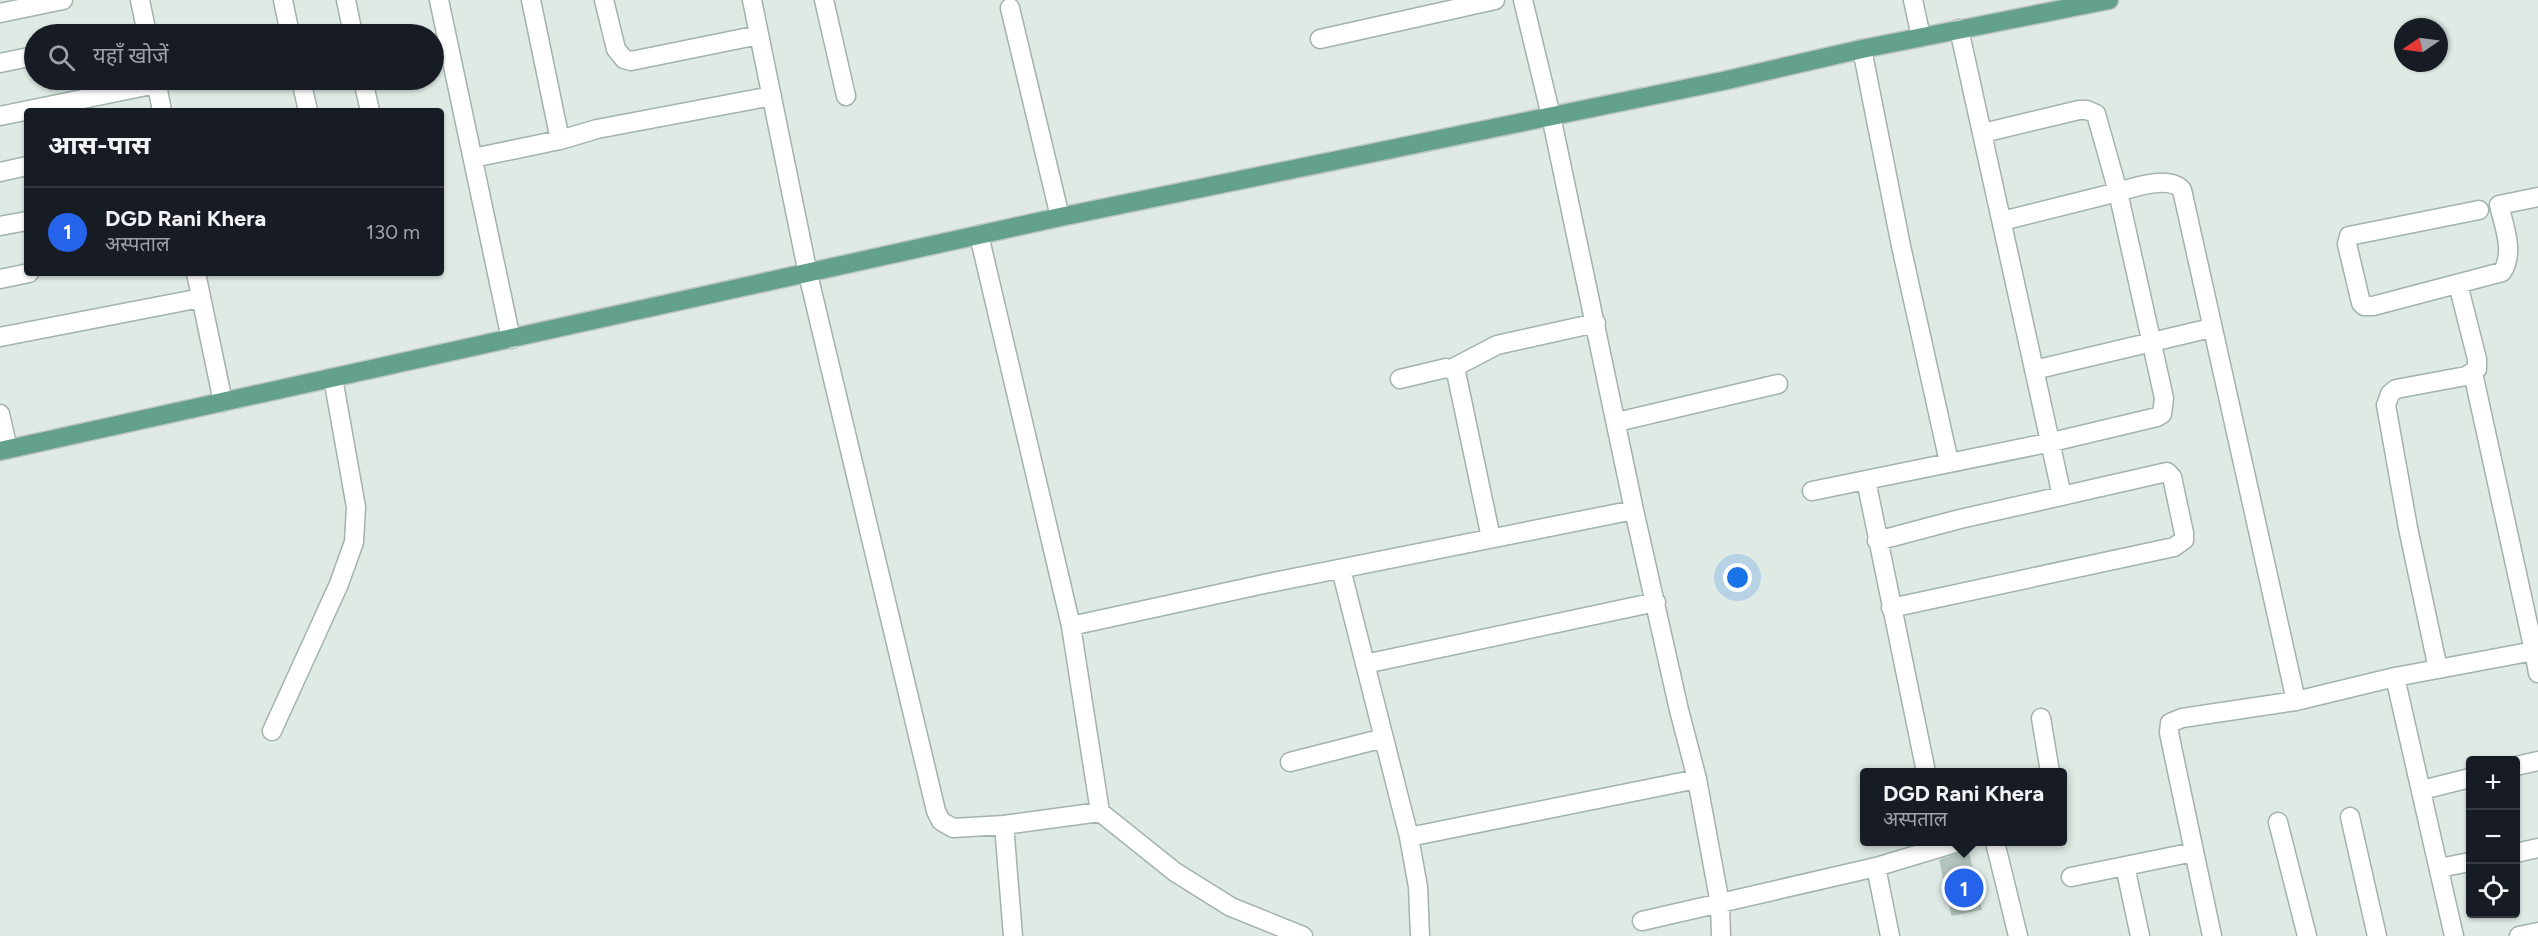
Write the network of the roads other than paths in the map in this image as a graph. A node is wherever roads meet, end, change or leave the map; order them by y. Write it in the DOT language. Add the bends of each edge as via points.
graph roads {
  1 [pos="63,0"];
  2 [pos="140,0"];
  3 [pos="283,0"];
  4 [pos="346,0"];
  5 [pos="439,0"];
  6 [pos="531,0"];
  7 [pos="604,0"];
  8 [pos="752,0"];
  9 [pos="824,0"];
  10 [pos="1495,0"];
  11 [pos="1522,0"];
  12 [pos="1913,0"];
  13 [pos="2109,0"];
  14 [pos="1010,8"];
  15 [pos="0,13"];
  16 [pos="141,24"];
  17 [pos="289,24"];
  18 [pos="351,24"];
  19 [pos="1959,29"];
  20 [pos="759,34"];
  21 [pos="1921,37"];
  22 [pos="1320,39"];
  23 [pos="1862,49"];
  24 [pos="24,58"];
  25 [pos="0,63"];
  26 [pos="119,90"];
  27 [pos="158,90"];
  28 [pos="303,90"];
  29 [pos="365,90"];
  30 [pos="772,96"];
  31 [pos="846,96"];
  32 [pos="37,108"];
  33 [pos="161,108"];
  34 [pos="307,108"];
  35 [pos="369,108"];
  36 [pos="24,111"];
  37 [pos="0,116"];
  38 [pos="1551,116"];
  39 [pos="1983,133"];
  40 [pos="560,140"];
  41 [pos="473,158"];
  42 [pos="24,167"];
  43 [pos="0,172"];
  44 [pos="2118,192"];
  45 [pos="2538,197"];
  46 [pos="2480,210"];
  47 [pos="1060,217"];
  48 [pos="2002,221"];
  49 [pos="24,222"];
  50 [pos="0,226"];
  51 [pos="979,235"];
  52 [pos="24,274"];
  53 [pos="808,274"];
  54 [pos="197,276"];
  55 [pos="0,279"];
  56 [pos="2458,284"];
  57 [pos="201,298"];
  58 [pos="1596,323"];
  59 [pos="2211,328"];
  60 [pos="0,337"];
  61 [pos="511,339"];
  62 [pos="2151,342"];
  63 [pos="1451,369"];
  64 [pos="2034,370"];
  65 [pos="2472,373"];
  66 [pos="333,378"];
  67 [pos="1400,379"];
  68 [pos="1778,384"];
  69 [pos="223,402"];
  70 [pos="0,414"];
  71 [pos="1617,422"];
  72 [pos="2052,442"];
  73 [pos="4,450"];
  74 [pos="1949,462"];
  75 [pos="1866,480"];
  76 [pos="1812,491"];
  77 [pos="2062,496"];
  78 [pos="1634,510"];
  79 [pos="1491,538"];
  80 [pos="1877,541"];
  81 [pos="1341,569"];
  82 [pos="1656,602"];
  83 [pos="1892,608"];
  84 [pos="1071,626"];
  85 [pos="2534,651"];
  86 [pos="1365,664"];
  87 [pos="2438,669"];
  88 [pos="2538,673"];
  89 [pos="2395,677"];
  90 [pos="2296,701"];
  91 [pos="2042,718"];
  92 [pos="272,731"];
  93 [pos="1384,738"];
  94 [pos="2538,761"];
  95 [pos="1290,762"];
  96 [pos="2520,765"];
  97 [pos="1925,768"];
  98 [pos="2048,768"];
  99 [pos="1697,779"];
  100 [pos="2466,779"];
  101 [pos="2422,790"];
  102 [pos="1100,812"];
  103 [pos="2350,817"];
  104 [pos="2278,822"];
  105 [pos="1004,825"];
  106 [pos="1409,837"];
  107 [pos="1938,846"];
  108 [pos="1996,846"];
  109 [pos="2538,848"];
  110 [pos="2194,852"];
  111 [pos="2520,852"];
  112 [pos="2466,863"];
  113 [pos="2125,866"];
  114 [pos="1876,867"];
  115 [pos="2439,868"];
  116 [pos="2071,877"];
  117 [pos="1720,904"];
  118 [pos="1642,921"];
  119 [pos="2538,932"];
  120 [pos="1013,936"];
  121 [pos="1303,936"];
  122 [pos="1420,936"];
  123 [pos="1720,936"];
  124 [pos="1890,936"];
  125 [pos="2018,936"];
  126 [pos="2140,936"];
  127 [pos="2212,936"];
  128 [pos="2307,936"];
  129 [pos="2377,936"];
  130 [pos="2454,936"];
  131 [pos="2519,936"];
  1 -- 15 [label="street"];
  2 -- 16 [label="street"];
  3 -- 17 [label="street"];
  4 -- 18 [label="street"];
  5 -- 41 [label="street"];
  6 -- 40 [label="street"];
  7 -- 20 [label="street" via="616,49 624,59 632,61"];
  8 -- 20 [label="street"];
  9 -- 31 [label="street"];
  10 -- 22 [label="street"];
  11 -- 38 [label="street"];
  12 -- 21 [label="street"];
  13 -- 19 [label="main road"];
  14 -- 47 [label="street"];
  19 -- 21 [label="main road"];
  19 -- 39 [label="street"];
  20 -- 30 [label="street"];
  21 -- 23 [label="main road"];
  23 -- 38 [label="main road"];
  23 -- 74 [label="street"];
  24 -- 25 [label="street"];
  26 -- 32 [label="street"];
  27 -- 33 [label="street"];
  28 -- 34 [label="street"];
  29 -- 35 [label="street"];
  30 -- 40 [label="street" via="597,129"];
  30 -- 53 [label="street"];
  36 -- 37 [label="street"];
  38 -- 47 [label="main road"];
  38 -- 58 [label="street"];
  39 -- 44 [label="street" via="2088,110 2096,114"];
  39 -- 48 [label="street"];
  40 -- 41 [label="street"];
  41 -- 61 [label="street"];
  42 -- 43 [label="street"];
  44 -- 48 [label="street"];
  44 -- 59 [label="street" via="2169,182 2182,190"];
  44 -- 62 [label="street"];
  45 -- 56 [label="street" via="2499,205 2508,245 2508,263 2502,272"];
  46 -- 56 [label="street" via="2349,236 2347,244 2364,306"];
  47 -- 51 [label="main road"];
  48 -- 64 [label="street"];
  49 -- 50 [label="street"];
  51 -- 53 [label="main road"];
  51 -- 84 [label="street"];
  52 -- 55 [label="street"];
  53 -- 61 [label="main road"];
  53 -- 105 [label="street" via="936,811 941,821 953,828"];
  54 -- 57 [label="street"];
  56 -- 65 [label="street" via="2477,358 2477,369"];
  57 -- 60 [label="street"];
  57 -- 69 [label="street"];
  58 -- 63 [label="street" via="1497,345"];
  58 -- 71 [label="street"];
  59 -- 62 [label="street"];
  59 -- 90 [label="street"];
  61 -- 66 [label="main road"];
  62 -- 64 [label="street"];
  62 -- 72 [label="street" via="2164,398 2162,414"];
  63 -- 67 [label="street"];
  63 -- 79 [label="street" via="1456,372 1460,386"];
  64 -- 72 [label="street"];
  65 -- 85 [label="street"];
  65 -- 87 [label="street" via="2396,389 2386,405"];
  66 -- 69 [label="main road"];
  66 -- 92 [label="street" via="356,507 354,542"];
  68 -- 71 [label="street"];
  69 -- 73 [label="main road"];
  70 -- 73 [label="street"];
  71 -- 78 [label="street"];
  72 -- 74 [label="street"];
  72 -- 77 [label="street"];
  74 -- 75 [label="street"];
  75 -- 76 [label="street"];
  75 -- 80 [label="street"];
  77 -- 80 [label="street"];
  77 -- 83 [label="street" via="2167,472 2172,477 2184,540 2174,546"];
  78 -- 79 [label="street"];
  78 -- 82 [label="street"];
  79 -- 81 [label="street"];
  80 -- 83 [label="street"];
  81 -- 84 [label="street"];
  81 -- 86 [label="street"];
  82 -- 86 [label="street"];
  82 -- 99 [label="street"];
  83 -- 97 [label="street"];
  84 -- 102 [label="street"];
  85 -- 87 [label="street"];
  85 -- 88 [label="street"];
  86 -- 93 [label="street"];
  87 -- 89 [label="street"];
  89 -- 90 [label="street"];
  89 -- 101 [label="street"];
  90 -- 110 [label="street" via="2170,723"];
  91 -- 98 [label="street"];
  93 -- 95 [label="street"];
  93 -- 106 [label="street"];
  94 -- 96 [label="street"];
  99 -- 106 [label="street"];
  99 -- 117 [label="street"];
  100 -- 101 [label="street"];
  101 -- 115 [label="street"];
  102 -- 105 [label="street"];
  102 -- 121 [label="street" via="1175,872 1231,907"];
  103 -- 129 [label="street"];
  104 -- 128 [label="street"];
  105 -- 120 [label="street"];
  106 -- 122 [label="street" via="1418,887"];
  107 -- 114 [label="street"];
  108 -- 125 [label="street"];
  109 -- 111 [label="street"];
  110 -- 113 [label="street"];
  110 -- 127 [label="street"];
  112 -- 115 [label="street"];
  113 -- 116 [label="street"];
  113 -- 126 [label="street"];
  114 -- 117 [label="street"];
  114 -- 124 [label="street"];
  115 -- 130 [label="street"];
  117 -- 118 [label="street"];
  117 -- 123 [label="street"];
  119 -- 131 [label="street"];
}
